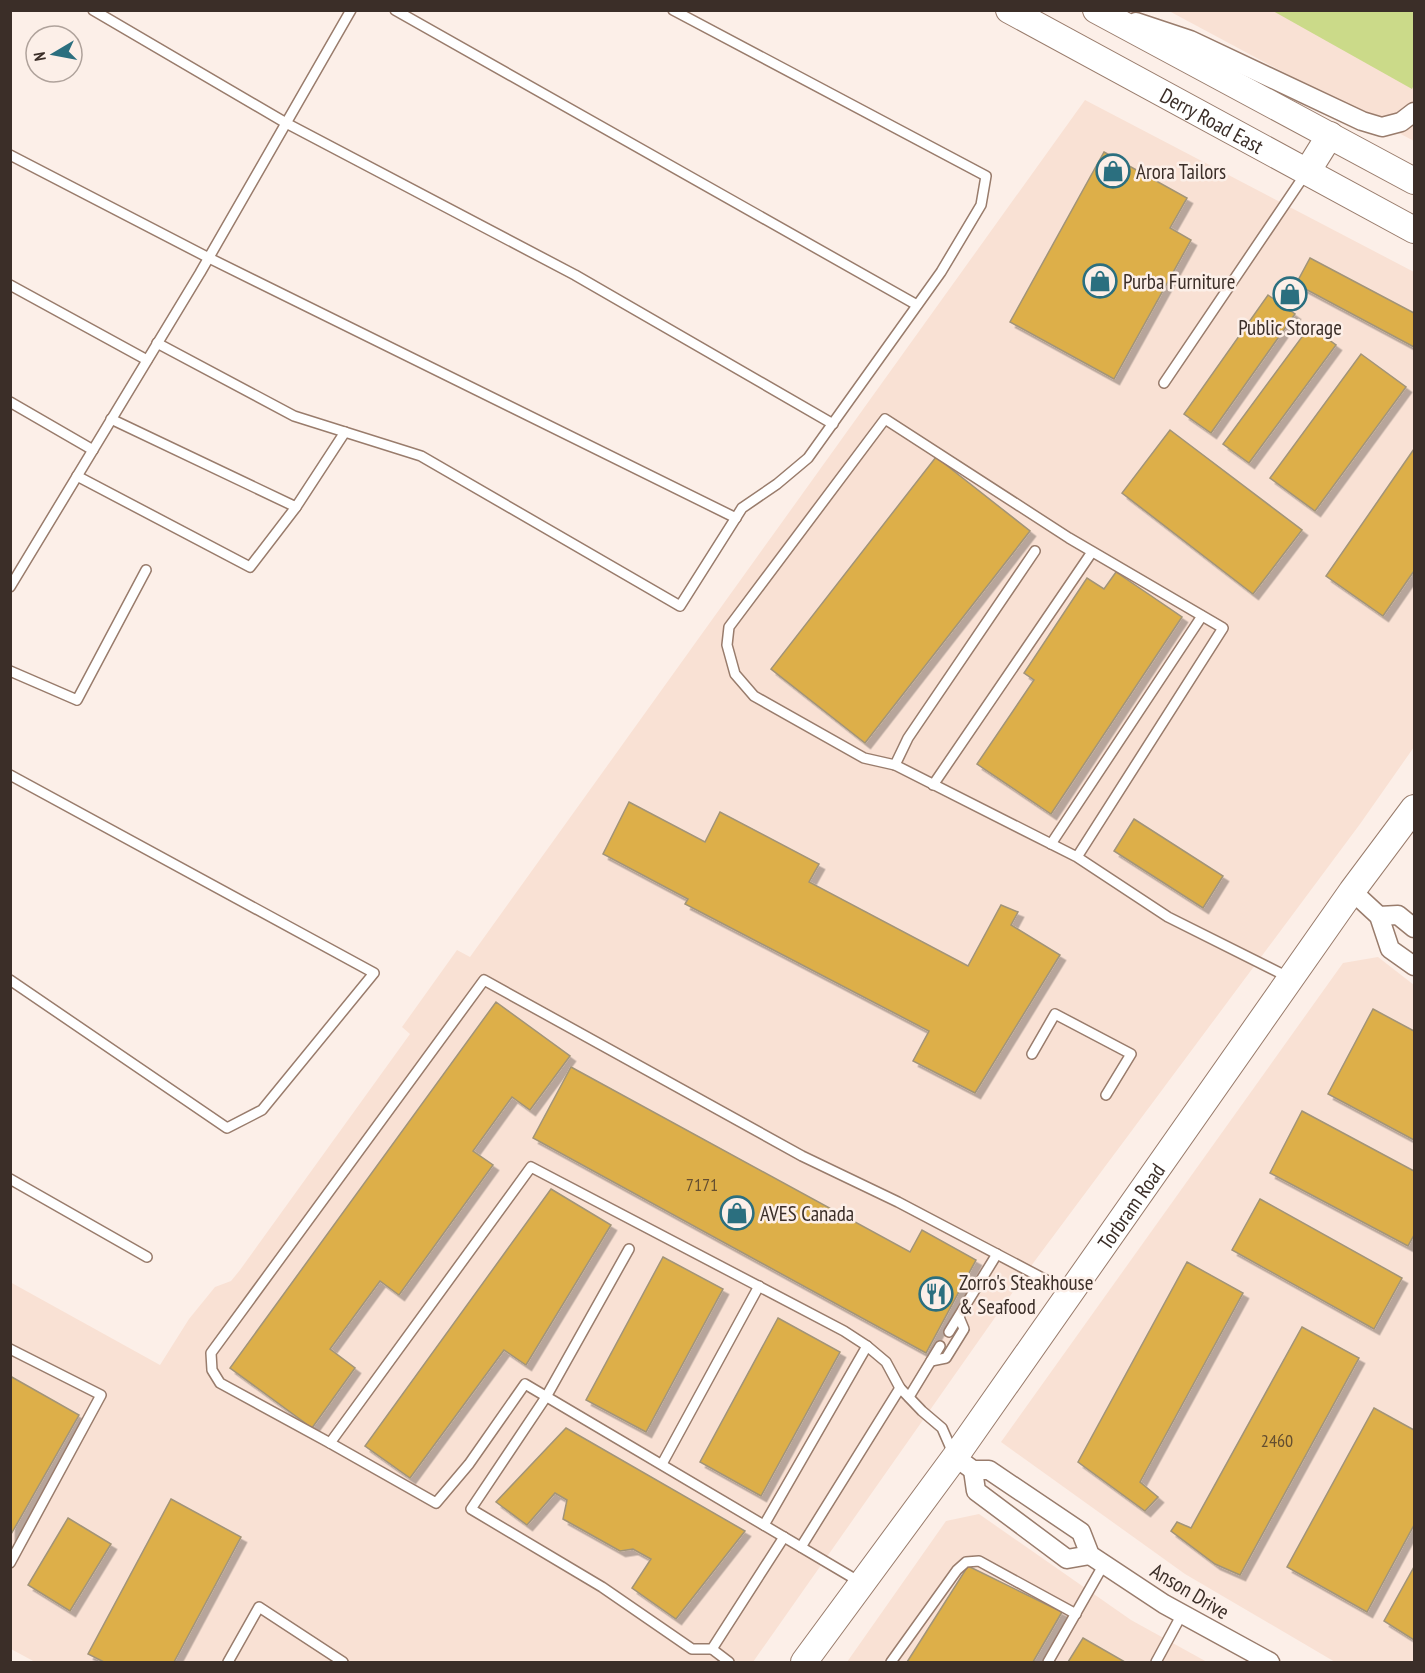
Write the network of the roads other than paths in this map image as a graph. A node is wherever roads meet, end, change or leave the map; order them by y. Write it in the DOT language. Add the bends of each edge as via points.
graph roads {
  1 [pos="93,10"];
  2 [pos="351,10"];
  3 [pos="395,10"];
  4 [pos="673,10"];
  5 [pos="1009,10"];
  6 [pos="1096,10"];
  7 [pos="1102,10"];
  8 [pos="1414,112"];
  9 [pos="286,123"];
  10 [pos="1330,135"];
  11 [pos="10,155"];
  12 [pos="1307,172"];
  13 [pos="1414,181"];
  14 [pos="1414,230"];
  15 [pos="209,258"];
  16 [pos="10,285"];
  17 [pos="917,305"];
  18 [pos="157,343"];
  19 [pos="147,360"];
  20 [pos="1164,383"];
  21 [pos="10,402"];
  22 [pos="111,419"];
  23 [pos="833,424"];
  24 [pos="345,432"];
  25 [pos="93,450"];
  26 [pos="77,476"];
  27 [pos="296,507"];
  28 [pos="736,518"];
  29 [pos="1035,551"];
  30 [pos="1092,552"];
  31 [pos="146,570"];
  32 [pos="11,586"];
  33 [pos="1202,616"];
  34 [pos="10,671"];
  35 [pos="894,765"];
  36 [pos="10,775"];
  37 [pos="933,785"];
  38 [pos="1414,808"];
  39 [pos="1050,844"];
  40 [pos="1077,857"];
  41 [pos="1352,891"];
  42 [pos="1379,916"];
  43 [pos="1414,928"];
  44 [pos="1414,966"];
  45 [pos="1291,979"];
  46 [pos="10,980"];
  47 [pos="1032,1054"];
  48 [pos="1106,1095"];
  49 [pos="10,1179"];
  50 [pos="629,1248"];
  51 [pos="997,1254"];
  52 [pos="147,1257"];
  53 [pos="759,1286"];
  54 [pos="1070,1292"];
  55 [pos="958,1317"];
  56 [pos="949,1332"];
  57 [pos="867,1346"];
  58 [pos="940,1346"];
  59 [pos="10,1349"];
  60 [pos="931,1361"];
  61 [pos="900,1388"];
  62 [pos="546,1397"];
  63 [pos="909,1397"];
  64 [pos="330,1443"];
  65 [pos="964,1463"];
  66 [pos="662,1464"];
  67 [pos="764,1525"];
  68 [pos="784,1537"];
  69 [pos="801,1547"];
  70 [pos="1097,1560"];
  71 [pos="10,1563"];
  72 [pos="862,1584"];
  73 [pos="1076,1614"];
  74 [pos="1182,1614"];
  75 [pos="712,1649"];
  76 [pos="1262,1661"];
  77 [pos="228,1662"];
  78 [pos="343,1662"];
  79 [pos="729,1662"];
  80 [pos="804,1662"];
  81 [pos="891,1662"];
  82 [pos="1048,1662"];
  83 [pos="1156,1662"];
  1 -- 9 [label="lane"];
  2 -- 9 [label="lane"];
  3 -- 17 [label="lane"];
  4 -- 17 [label="lane" via="986,176 981,205"];
  5 -- 12 [label="main road, Derry Road East"];
  6 -- 10 [label="main road, Derry Road East"];
  7 -- 8 [label="street" via="1190,40 1362,121 1382,127 1401,122"];
  9 -- 15 [label="lane"];
  9 -- 23 [label="lane" via="575,275"];
  10 -- 12 [label="main road"];
  10 -- 13 [label="main road, Derry Road East"];
  11 -- 15 [label="lane"];
  12 -- 14 [label="main road, Derry Road East"];
  12 -- 20 [label="lane"];
  15 -- 18 [label="lane"];
  15 -- 28 [label="lane"];
  16 -- 19 [label="lane"];
  17 -- 23 [label="lane"];
  18 -- 19 [label="lane"];
  18 -- 24 [label="lane" via="294,416"];
  19 -- 22 [label="lane"];
  21 -- 25 [label="lane"];
  22 -- 25 [label="lane"];
  22 -- 27 [label="lane"];
  23 -- 28 [label="lane" via="808,458 742,508"];
  24 -- 27 [label="lane"];
  24 -- 28 [label="lane" via="422,456 680,606"];
  25 -- 26 [label="lane"];
  26 -- 27 [label="lane" via="250,567"];
  26 -- 32 [label="lane"];
  29 -- 35 [label="lane" via="908,738"];
  30 -- 33 [label="lane"];
  30 -- 35 [label="lane" via="885,419 729,627 727,645 735,675 754,696 864,758"];
  30 -- 37 [label="lane"];
  31 -- 34 [label="lane" via="77,700"];
  33 -- 39 [label="lane"];
  33 -- 40 [label="lane" via="1223,628"];
  35 -- 37 [label="lane"];
  36 -- 46 [label="lane" via="374,973 262,1110 227,1128"];
  37 -- 39 [label="lane"];
  38 -- 41 [label="main road, Torbram Road"];
  39 -- 40 [label="lane"];
  40 -- 45 [label="lane" via="1168,917"];
  41 -- 42 [label="street"];
  41 -- 45 [label="main road, Torbram Road"];
  42 -- 43 [label="street" via="1398,915"];
  42 -- 44 [label="street" via="1390,949"];
  45 -- 54 [label="main road, Torbram Road"];
  47 -- 48 [label="lane" via="1055,1014 1131,1054"];
  49 -- 52 [label="lane"];
  50 -- 62 [label="lane"];
  51 -- 54 [label="lane"];
  51 -- 55 [label="lane"];
  51 -- 64 [label="lane" via="802,1156 484,981 211,1353 212,1370 220,1383"];
  53 -- 57 [label="lane"];
  53 -- 64 [label="lane" via="531,1167"];
  53 -- 66 [label="lane"];
  54 -- 65 [label="main road, Torbram Road"];
  55 -- 56 [label="lane"];
  55 -- 60 [label="lane" via="964,1329 946,1358"];
  57 -- 61 [label="lane" via="886,1362"];
  57 -- 67 [label="lane"];
  58 -- 60 [label="lane"];
  59 -- 71 [label="lane" via="101,1395"];
  60 -- 63 [label="lane"];
  61 -- 63 [label="lane"];
  61 -- 69 [label="lane"];
  62 -- 64 [label="lane" via="525,1384 469,1464 436,1503"];
  62 -- 66 [label="lane"];
  62 -- 75 [label="lane" via="471,1509 602,1587 692,1649"];
  63 -- 65 [label="lane" via="942,1428"];
  65 -- 70 [label="street, Anson Drive" via="989,1470 1081,1532"];
  65 -- 70 [label="street" via="976,1491 1067,1559"];
  65 -- 72 [label="main road, Torbram Road"];
  66 -- 67 [label="lane"];
  67 -- 68 [label="lane"];
  68 -- 69 [label="lane"];
  68 -- 75 [label="lane"];
  69 -- 72 [label="lane"];
  70 -- 73 [label="lane"];
  70 -- 74 [label="street, Anson Drive"];
  72 -- 80 [label="main road, Torbram Road"];
  73 -- 81 [label="lane" via="980,1561 966,1562"];
  73 -- 82 [label="lane"];
  74 -- 76 [label="street, Anson Drive"];
  74 -- 83 [label="lane"];
  75 -- 79 [label="lane"];
  77 -- 78 [label="lane" via="259,1607"];
}
